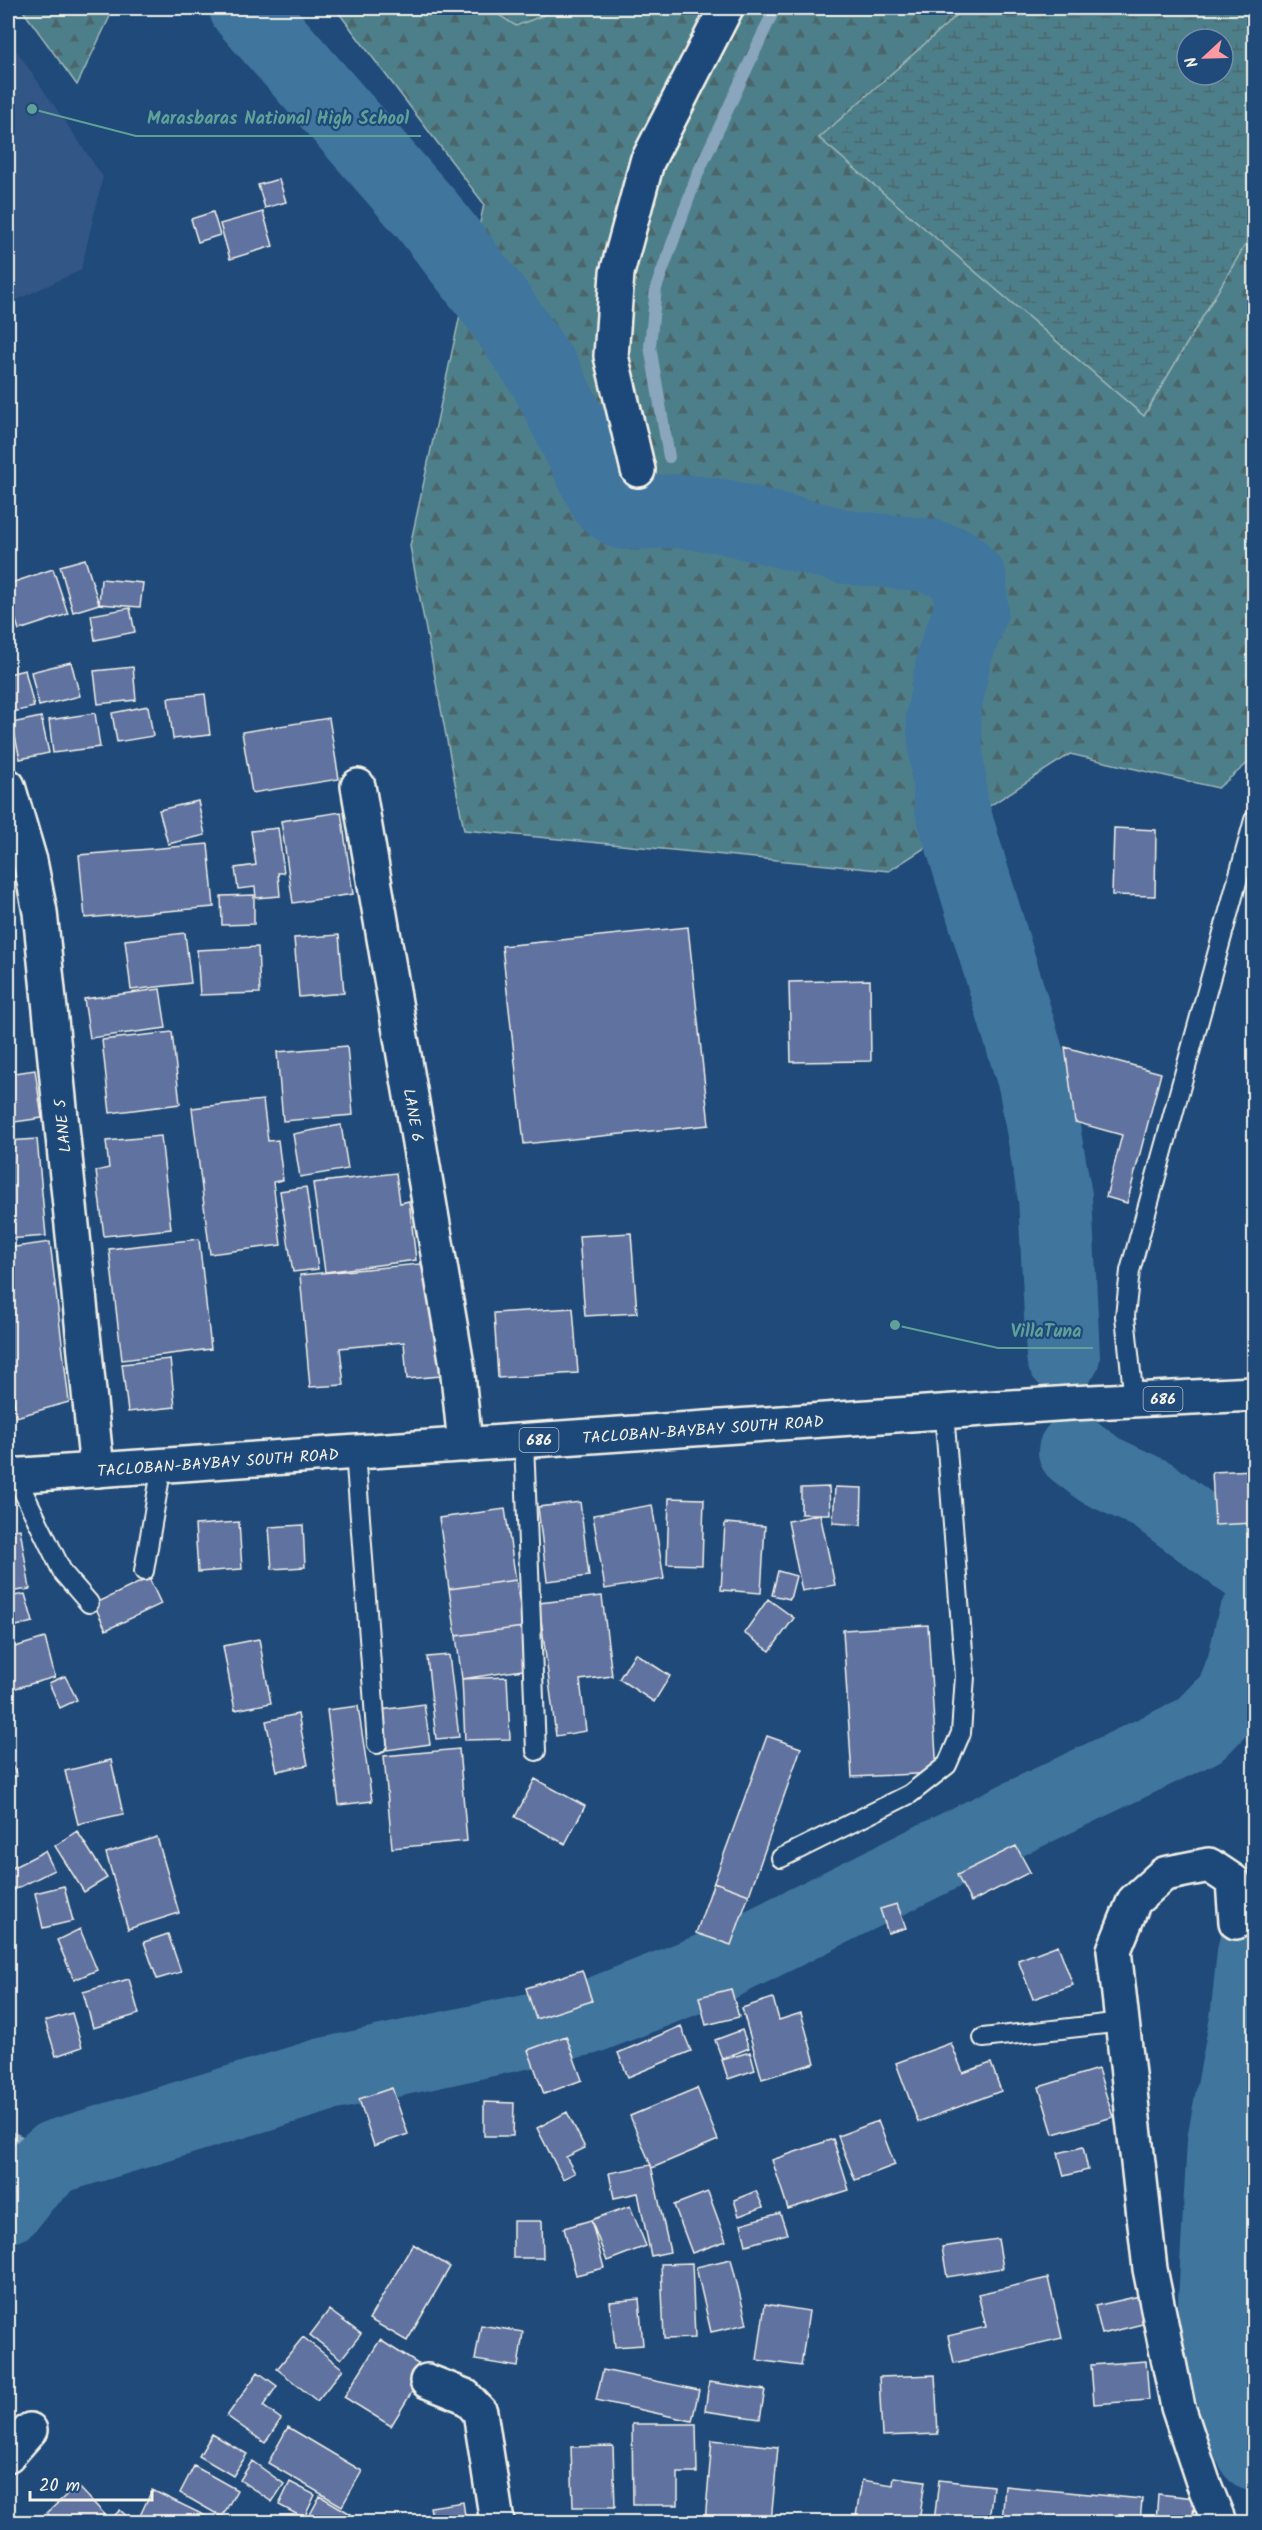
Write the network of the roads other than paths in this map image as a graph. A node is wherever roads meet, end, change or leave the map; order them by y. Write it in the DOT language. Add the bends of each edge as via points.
graph roads {
  1 [pos="726,8"];
  2 [pos="638,470"];
  3 [pos="8,786"];
  4 [pos="358,786"];
  5 [pos="1254,820"];
  6 [pos="1254,1394"];
  7 [pos="1134,1401"];
  8 [pos="944,1412"];
  9 [pos="524,1441"];
  10 [pos="465,1445"];
  11 [pos="356,1452"];
  12 [pos="162,1465"];
  13 [pos="97,1470"];
  14 [pos="11,1475"];
  15 [pos="144,1571"];
  16 [pos="90,1603"];
  17 [pos="377,1744"];
  18 [pos="536,1751"];
  19 [pos="781,1858"];
  20 [pos="1236,1922"];
  21 [pos="1122,2022"];
  22 [pos="983,2038"];
  23 [pos="427,2381"];
  24 [pos="30,2430"];
  25 [pos="8,2455"];
  26 [pos="497,2523"];
  27 [pos="1219,2523"];
  1 -- 2 [label="street" via="647,162 617,273 611,356"];
  3 -- 13 [label="street, LANE 5" via="40,912"];
  4 -- 10 [label="street, LANE 6" via="457,1365"];
  5 -- 7 [label="lane" via="1130,1271 1125,1316"];
  6 -- 7 [label="street, TACLOBAN-BAYBAY SOUTH ROAD / 686"];
  7 -- 8 [label="street, TACLOBAN-BAYBAY SOUTH ROAD / 686"];
  8 -- 9 [label="street, TACLOBAN-BAYBAY SOUTH ROAD / 686"];
  8 -- 19 [label="lane" via="965,1676 961,1733 947,1765 910,1794"];
  9 -- 10 [label="street, TACLOBAN-BAYBAY SOUTH ROAD / 686"];
  9 -- 18 [label="lane"];
  10 -- 11 [label="street, TACLOBAN-BAYBAY SOUTH ROAD / 686"];
  11 -- 12 [label="street, TACLOBAN-BAYBAY SOUTH ROAD / 686"];
  11 -- 17 [label="lane"];
  12 -- 13 [label="street, TACLOBAN-BAYBAY SOUTH ROAD / 686"];
  12 -- 15 [label="lane"];
  13 -- 14 [label="street, TACLOBAN-BAYBAY SOUTH ROAD / 686"];
  14 -- 16 [label="lane" via="63,1573"];
  20 -- 21 [label="street" via="1233,1881 1209,1865 1164,1874 1134,1901 1114,1950"];
  21 -- 22 [label="lane"];
  21 -- 27 [label="street" via="1150,2269 1178,2407"];
  23 -- 26 [label="street" via="465,2396 480,2412"];
  24 -- 25 [label="street"];
}
